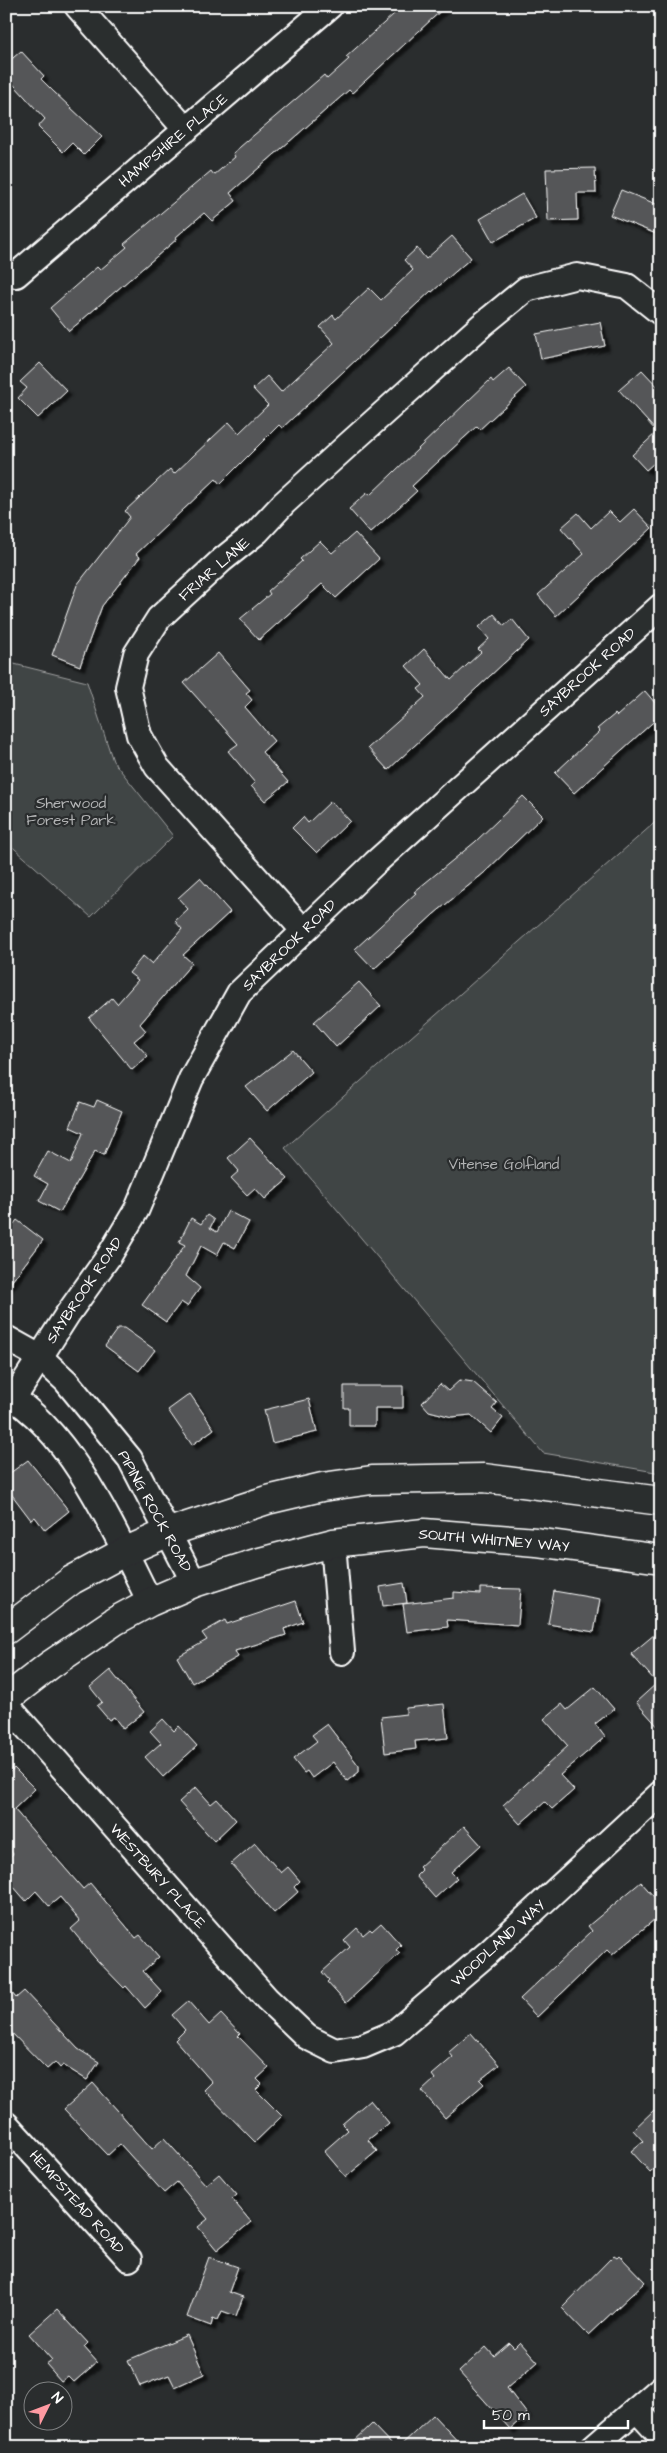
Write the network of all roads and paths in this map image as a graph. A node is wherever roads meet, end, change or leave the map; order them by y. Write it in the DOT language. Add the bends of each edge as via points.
graph roads {
  1 [pos="77,6"];
  2 [pos="330,6"];
  3 [pos="186,130"];
  4 [pos="16,275"];
  5 [pos="661,313"];
  6 [pos="661,606"];
  7 [pos="303,930"];
  8 [pos="6,1338"];
  9 [pos="40,1357"];
  10 [pos="10,1396"];
  11 [pos="661,1501"];
  12 [pos="169,1532"];
  13 [pos="334,1543"];
  14 [pos="124,1552"];
  15 [pos="661,1559"];
  16 [pos="194,1583"];
  17 [pos="150,1602"];
  18 [pos="6,1630"];
  19 [pos="342,1652"];
  20 [pos="6,1699"];
  21 [pos="6,1704"];
  22 [pos="661,1793"];
  23 [pos="316,2042"];
  24 [pos="6,2124"];
  25 [pos="128,2259"];
  26 [pos="661,2388"];
  27 [pos="636,2410"];
  28 [pos="661,2436"];
  29 [pos="593,2447"];
  1 -- 3 [label="street"];
  2 -- 3 [label="street, HAMPSHIRE PLACE"];
  3 -- 4 [label="street, HAMPSHIRE PLACE"];
  5 -- 7 [label="street, FRIAR LANE" via="626,286 577,276 526,289 482,325 159,618 136,654 128,687 139,735 157,767"];
  6 -- 7 [label="street, SAYBROOK ROAD"];
  7 -- 9 [label="street, SAYBROOK ROAD" via="239,992 191,1079 137,1209"];
  8 -- 9 [label="street, PIPING ROCK ROAD"];
  9 -- 10 [label="street, SAYBROOK ROAD"];
  9 -- 12 [label="street, PIPING ROCK ROAD" via="89,1407 130,1459"];
  10 -- 14 [label="street" via="50,1430 82,1473"];
  11 -- 12 [label="main road" via="484,1478 372,1480 267,1500"];
  12 -- 14 [label="main road"];
  12 -- 16 [label="street, PIPING ROCK ROAD"];
  13 -- 15 [label="main road, SOUTH WHITNEY WAY" via="424,1532 546,1543"];
  13 -- 16 [label="main road, SOUTH WHITNEY WAY"];
  13 -- 19 [label="street"];
  14 -- 17 [label="street"];
  14 -- 18 [label="main road" via="72,1580"];
  16 -- 17 [label="main road, SOUTH WHITNEY WAY"];
  17 -- 20 [label="main road, SOUTH WHITNEY WAY" via="115,1621"];
  21 -- 23 [label="street, WESTBURY PLACE" via="268,1999"];
  22 -- 23 [label="street, WOODLAND WAY" via="488,1953 394,2033 363,2046 335,2051"];
  24 -- 25 [label="street, HEMPSTEAD ROAD"];
  26 -- 27 [label="street"];
  27 -- 28 [label="street"];
  27 -- 29 [label="street"];
}
